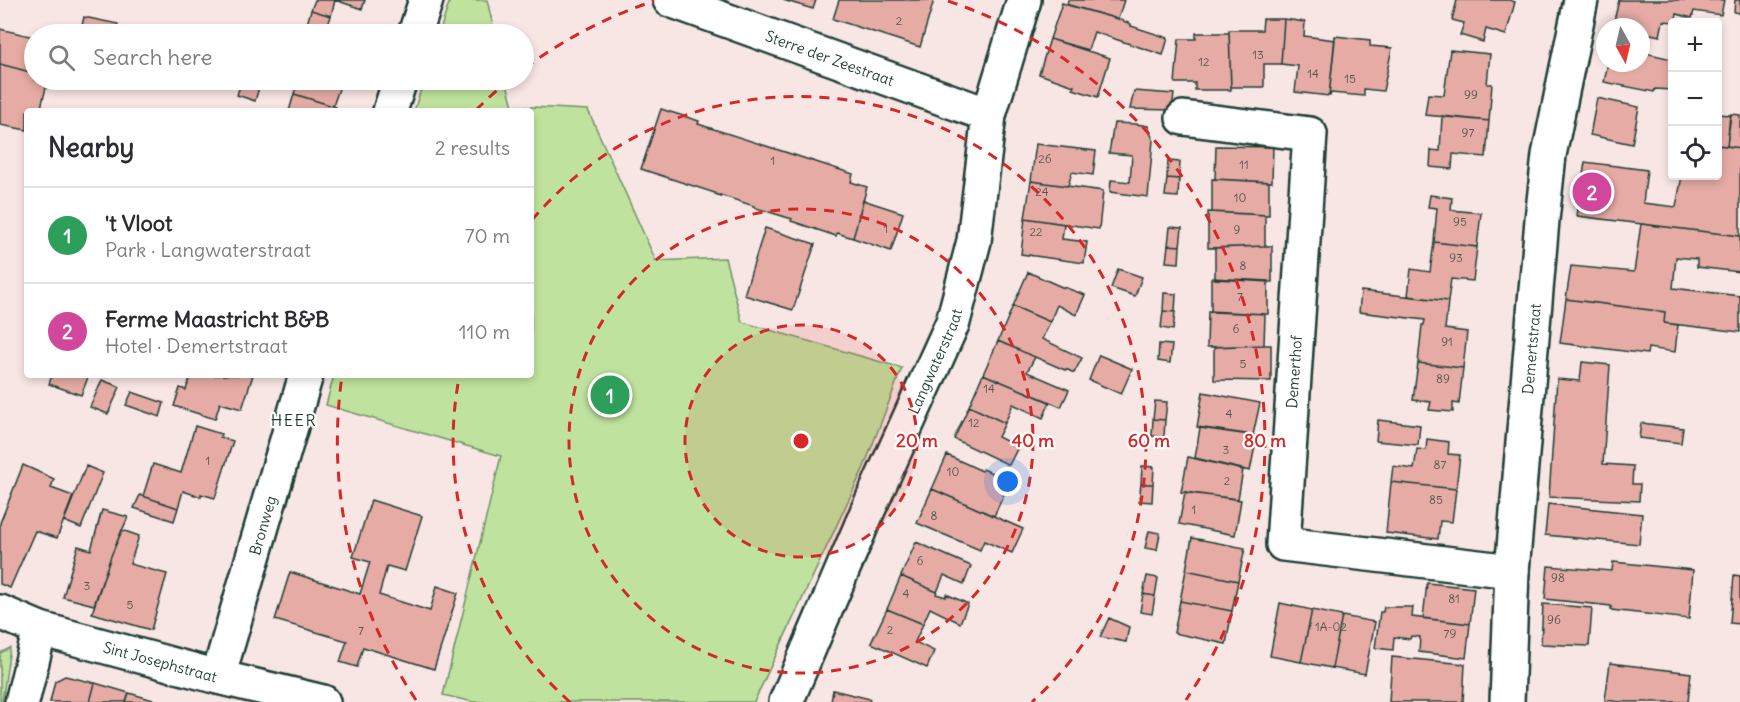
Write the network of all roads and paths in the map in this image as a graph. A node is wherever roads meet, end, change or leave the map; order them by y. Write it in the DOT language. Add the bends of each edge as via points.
graph roads {
  1 [pos="426,0"];
  2 [pos="670,0"];
  3 [pos="1023,0"];
  4 [pos="1581,0"];
  5 [pos="418,24"];
  6 [pos="397,90"];
  7 [pos="391,108"];
  8 [pos="990,115"];
  9 [pos="1183,118"];
  10 [pos="305,378"];
  11 [pos="1512,571"];
  12 [pos="0,612"];
  13 [pos="40,629"];
  14 [pos="218,677"];
  15 [pos="22,702"];
  16 [pos="323,702"];
  17 [pos="786,702"];
  18 [pos="1507,702"];
  1 -- 5 [label="street"];
  2 -- 8 [label="street, Sterre der Zeestraat"];
  3 -- 8 [label="street, Langwaterstraat"];
  4 -- 11 [label="street, Demertstraat" via="1548,166"];
  6 -- 7 [label="street"];
  8 -- 17 [label="street, Langwaterstraat" via="974,241 953,322"];
  9 -- 11 [label="street, Demerthof" via="1310,134 1283,544"];
  10 -- 14 [label="street, Bronweg"];
  11 -- 18 [label="street, Demertstraat"];
  12 -- 13 [label="street, Sint Josephstraat"];
  13 -- 14 [label="street, Sint Josephstraat"];
  13 -- 15 [label="street"];
  14 -- 16 [label="street, Sint Josephstraat"];
}
